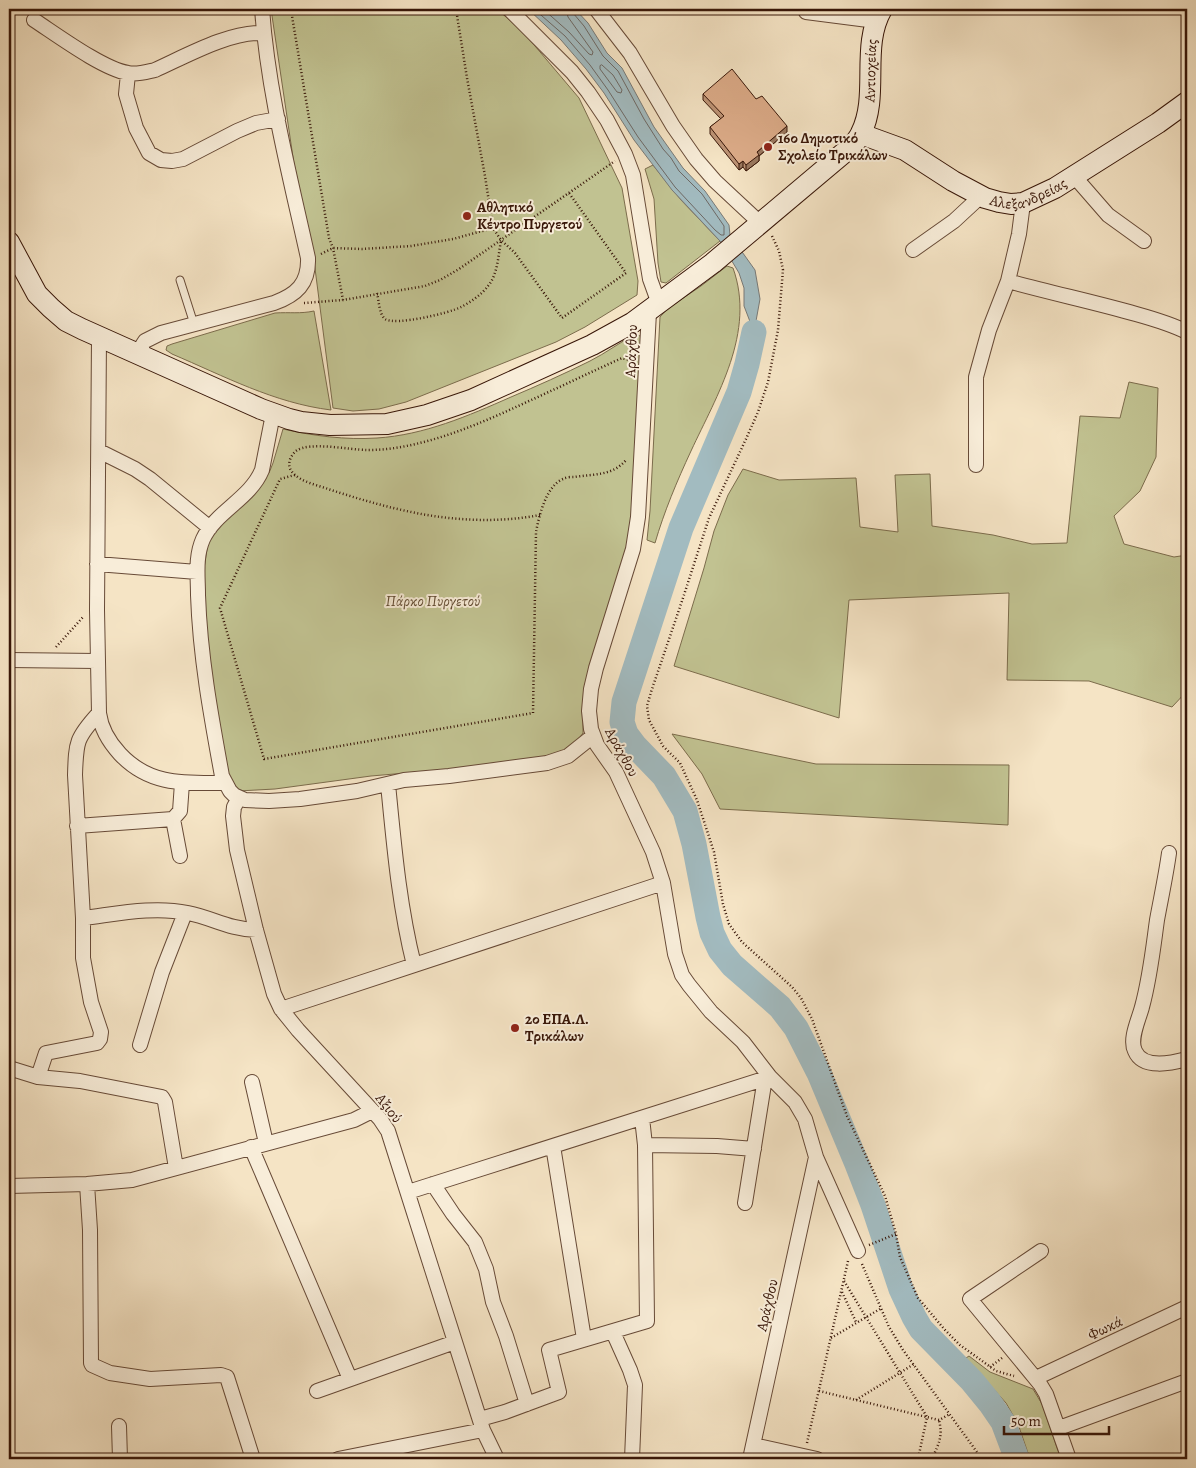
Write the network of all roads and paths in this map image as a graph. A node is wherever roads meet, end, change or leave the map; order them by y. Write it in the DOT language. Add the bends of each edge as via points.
graph roads {
  1 [pos="262,9"];
  2 [pos="456,9"];
  3 [pos="509,9"];
  4 [pos="596,9"];
  5 [pos="292,10"];
  6 [pos="806,12"];
  7 [pos="879,15"];
  8 [pos="34,20"];
  9 [pos="264,33"];
  10 [pos="128,74"];
  11 [pos="1187,102"];
  12 [pos="278,118"];
  13 [pos="861,134"];
  14 [pos="625,154"];
  15 [pos="1074,176"];
  16 [pos="569,192"];
  17 [pos="981,196"];
  18 [pos="1023,203"];
  19 [pos="756,227"];
  20 [pos="493,228"];
  21 [pos="501,240"];
  22 [pos="1144,241"];
  23 [pos="9,242"];
  24 [pos="333,248"];
  25 [pos="913,250"];
  26 [pos="308,264"];
  27 [pos="180,280"];
  28 [pos="1008,281"];
  29 [pos="377,293"];
  30 [pos="654,308"];
  31 [pos="194,324"];
  32 [pos="1187,332"];
  33 [pos="99,337"];
  34 [pos="136,355"];
  35 [pos="633,366"];
  36 [pos="273,414"];
  37 [pos="99,451"];
  38 [pos="629,457"];
  39 [pos="976,465"];
  40 [pos="295,475"];
  41 [pos="540,516"];
  42 [pos="210,528"];
  43 [pos="97,564"];
  44 [pos="198,572"];
  45 [pos="97,610"];
  46 [pos="9,660"];
  47 [pos="48,660"];
  48 [pos="97,661"];
  49 [pos="99,713"];
  50 [pos="593,736"];
  51 [pos="182,783"];
  52 [pos="225,783"];
  53 [pos="388,784"];
  54 [pos="239,798"];
  55 [pos="173,819"];
  56 [pos="77,826"];
  57 [pos="1169,852"];
  58 [pos="180,856"];
  59 [pos="664,883"];
  60 [pos="184,912"];
  61 [pos="83,918"];
  62 [pos="256,930"];
  63 [pos="414,965"];
  64 [pos="281,1008"];
  65 [pos="140,1045"];
  66 [pos="1187,1059"];
  67 [pos="9,1068"];
  68 [pos="38,1077"];
  69 [pos="768,1078"];
  70 [pos="252,1082"];
  71 [pos="372,1111"];
  72 [pos="642,1118"];
  73 [pos="266,1143"];
  74 [pos="645,1145"];
  75 [pos="553,1146"];
  76 [pos="251,1147"];
  77 [pos="754,1149"];
  78 [pos="816,1157"];
  79 [pos="176,1168"];
  80 [pos="87,1184"];
  81 [pos="433,1184"];
  82 [pos="9,1186"];
  83 [pos="408,1192"];
  84 [pos="745,1203"];
  85 [pos="896,1234"];
  86 [pos="1041,1250"];
  87 [pos="858,1251"];
  88 [pos="844,1280"];
  89 [pos="841,1291"];
  90 [pos="1187,1307"];
  91 [pos="880,1309"];
  92 [pos="866,1316"];
  93 [pos="856,1322"];
  94 [pos="613,1332"];
  95 [pos="831,1338"];
  96 [pos="584,1339"];
  97 [pos="455,1342"];
  98 [pos="914,1364"];
  99 [pos="900,1373"];
  100 [pos="1036,1378"];
  101 [pos="350,1379"];
  102 [pos="1187,1381"];
  103 [pos="317,1391"];
  104 [pos="819,1392"];
  105 [pos="856,1400"];
  106 [pos="528,1404"];
  107 [pos="950,1414"];
  108 [pos="927,1417"];
  109 [pos="939,1420"];
  110 [pos="481,1424"];
  111 [pos="118,1426"];
  112 [pos="1059,1428"];
  113 [pos="753,1445"];
  114 [pos="392,1454"];
  115 [pos="810,1458"];
  116 [pos="120,1459"];
  117 [pos="253,1459"];
  118 [pos="338,1459"];
  119 [pos="497,1459"];
  120 [pos="632,1459"];
  121 [pos="750,1459"];
  122 [pos="918,1459"];
  123 [pos="932,1459"];
  124 [pos="982,1459"];
  125 [pos="1070,1459"];
  1 -- 9 [label="street"];
  2 -- 20 [label="path"];
  3 -- 14 [label="street" via="572,72 607,120"];
  4 -- 19 [label="street" via="630,53 696,159"];
  5 -- 24 [label="path"];
  6 -- 7 [label="street"];
  7 -- 13 [label="street, Αντιοχείας" via="872,41 870,88"];
  8 -- 10 [label="street" via="92,57"];
  9 -- 10 [label="street" via="237,35 155,70"];
  9 -- 12 [label="street"];
  10 -- 12 [label="street" via="126,94 136,128 149,153 161,160 183,159 236,130"];
  11 -- 15 [label="street, Αλεξανδρείας" via="1158,124"];
  12 -- 26 [label="street"];
  13 -- 17 [label="street, Αλεξανδρείας" via="905,150"];
  13 -- 19 [label="street" via="852,146"];
  14 -- 16 [label="path"];
  14 -- 30 [label="street" via="633,175"];
  15 -- 18 [label="street, Αλεξανδρείας"];
  15 -- 22 [label="street" via="1108,214"];
  16 -- 21 [label="path"];
  16 -- 21 [label="path" via="626,273 562,318 515,253"];
  17 -- 18 [label="street, Αλεξανδρείας" via="998,202"];
  17 -- 25 [label="street" via="954,221"];
  18 -- 28 [label="street" via="1020,234"];
  19 -- 30 [label="street"];
  19 -- 85 [label="path" via="772,236 783,270 778,330 768,382 709,518 647,706 649,720 663,746 680,763 697,800 714,852 729,924 742,942 801,998 812,1019 847,1116 885,1196"];
  20 -- 21 [label="path"];
  20 -- 24 [label="path" via="411,246"];
  21 -- 29 [label="path" via="440,280 424,286"];
  21 -- 29 [label="path" via="494,276 488,287 460,308 394,321 381,313"];
  23 -- 33 [label="street" via="38,294 66,320"];
  24 -- 26 [label="path"];
  24 -- 29 [label="path" via="343,300"];
  26 -- 31 [label="street" via="300,288 289,297"];
  27 -- 31 [label="lane"];
  28 -- 32 [label="street" via="1102,304"];
  28 -- 39 [label="street" via="989,330 976,377"];
  30 -- 36 [label="street" via="592,345 534,373 427,415 387,424 352,426 301,422"];
  30 -- 50 [label="street, Αράχθου" via="638,517 633,549 591,689 589,711"];
  31 -- 34 [label="street" via="145,341"];
  33 -- 34 [label="street"];
  33 -- 37 [label="street"];
  34 -- 36 [label="street"];
  35 -- 40 [label="path" via="622,358 482,422 429,441 383,450 304,447 290,459 290,468"];
  36 -- 42 [label="street" via="259,477"];
  37 -- 42 [label="street" via="150,479"];
  37 -- 43 [label="street"];
  38 -- 41 [label="path" via="610,472 564,478 551,490"];
  40 -- 41 [label="path" via="370,502 434,516 493,520"];
  40 -- 41 [label="path" via="280,479 220,608 264,758 533,713 536,532"];
  42 -- 44 [label="street" via="200,547"];
  43 -- 44 [label="street"];
  43 -- 45 [label="street"];
  44 -- 52 [label="street" via="203,662"];
  45 -- 47 [label="path" via="84,615"];
  45 -- 48 [label="street"];
  46 -- 47 [label="street"];
  47 -- 48 [label="street"];
  48 -- 49 [label="street"];
  49 -- 51 [label="street" via="101,726 110,742 133,766 157,778"];
  49 -- 56 [label="street" via="77,743"];
  50 -- 53 [label="street" via="568,756 554,762"];
  50 -- 59 [label="street, Αράχθου" via="616,772 640,821"];
  51 -- 52 [label="street"];
  51 -- 55 [label="street" via="180,811"];
  52 -- 54 [label="street"];
  53 -- 54 [label="street" via="300,799 257,801"];
  53 -- 63 [label="street" via="397,876"];
  54 -- 62 [label="street, Αξιού" via="233,811 235,835"];
  55 -- 56 [label="street"];
  55 -- 58 [label="street"];
  56 -- 61 [label="street"];
  57 -- 66 [label="street" via="1134,1046 1140,1058 1152,1063 1166,1064"];
  59 -- 63 [label="street"];
  59 -- 69 [label="street, Αράχθου" via="675,954 682,975 712,1012 743,1042"];
  60 -- 61 [label="street" via="140,911"];
  60 -- 62 [label="street" via="239,929"];
  60 -- 65 [label="street"];
  61 -- 68 [label="street" via="85,973 101,1032 100,1039 97,1043 46,1053"];
  62 -- 64 [label="street, Αξιού" via="271,987"];
  63 -- 64 [label="street"];
  64 -- 71 [label="street, Αξιού"];
  67 -- 68 [label="street"];
  68 -- 79 [label="street" via="80,1081 162,1097"];
  69 -- 72 [label="street"];
  69 -- 77 [label="street"];
  69 -- 78 [label="street, Αράχθου" via="794,1102 805,1119"];
  70 -- 73 [label="street"];
  71 -- 73 [label="street" via="354,1120"];
  71 -- 83 [label="street, Αξιού" via="388,1131"];
  72 -- 74 [label="street"];
  72 -- 75 [label="street"];
  73 -- 76 [label="street"];
  74 -- 77 [label="street"];
  74 -- 94 [label="street" via="647,1321"];
  75 -- 81 [label="street"];
  75 -- 96 [label="street"];
  76 -- 79 [label="street"];
  76 -- 101 [label="street"];
  77 -- 84 [label="street"];
  78 -- 87 [label="street, Αράχθου"];
  78 -- 113 [label="street, Αράχθου"];
  79 -- 80 [label="street" via="132,1180"];
  80 -- 82 [label="street"];
  80 -- 117 [label="street" via="92,1366 150,1379 227,1377"];
  81 -- 83 [label="street"];
  81 -- 106 [label="street" via="475,1242"];
  83 -- 97 [label="street, Αξιού"];
  85 -- 87 [label="path"];
  85 -- 100 [label="path" via="909,1281 918,1298 945,1330 996,1372"];
  86 -- 100 [label="street" via="970,1299"];
  87 -- 88 [label="path" via="849,1255"];
  87 -- 91 [label="path"];
  88 -- 89 [label="path"];
  88 -- 92 [label="path"];
  89 -- 93 [label="path"];
  89 -- 95 [label="path"];
  90 -- 100 [label="street, Φωκά"];
  91 -- 92 [label="path"];
  91 -- 98 [label="path"];
  92 -- 93 [label="path"];
  92 -- 99 [label="path"];
  93 -- 95 [label="path"];
  94 -- 96 [label="street"];
  94 -- 120 [label="street" via="635,1385"];
  95 -- 104 [label="path"];
  96 -- 106 [label="street" via="549,1350 559,1392"];
  97 -- 101 [label="street"];
  97 -- 110 [label="street, Αξιού"];
  98 -- 99 [label="path"];
  98 -- 107 [label="path"];
  99 -- 105 [label="path"];
  99 -- 108 [label="path"];
  100 -- 112 [label="street"];
  101 -- 103 [label="street"];
  102 -- 112 [label="street"];
  104 -- 105 [label="path"];
  104 -- 115 [label="path"];
  105 -- 108 [label="path"];
  106 -- 110 [label="street"];
  107 -- 109 [label="path"];
  107 -- 124 [label="path"];
  108 -- 109 [label="path"];
  108 -- 122 [label="path"];
  109 -- 123 [label="path" via="941,1438"];
  110 -- 114 [label="street"];
  110 -- 119 [label="street, Αξιού"];
  111 -- 116 [label="street"];
  112 -- 125 [label="street"];
  113 -- 115 [label="street"];
  113 -- 121 [label="street, Αράχθου"];
  114 -- 118 [label="street"];
}
